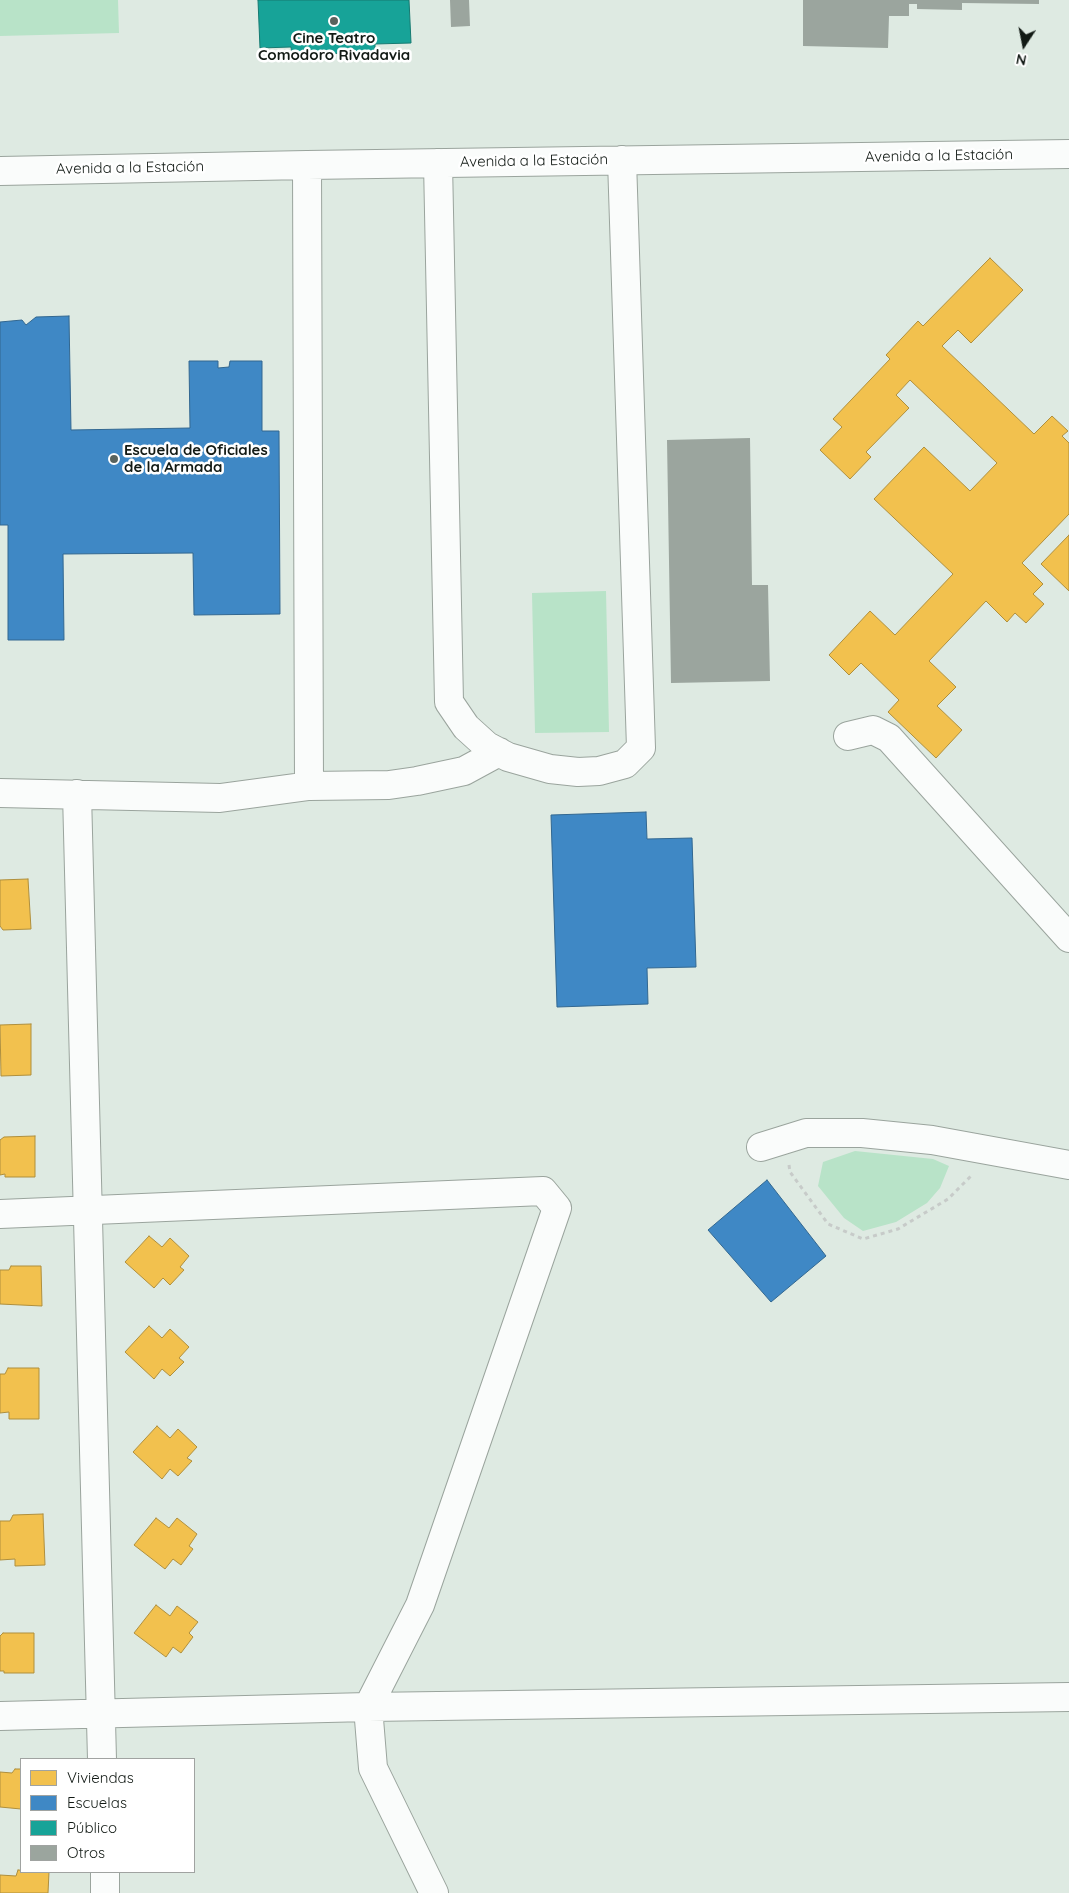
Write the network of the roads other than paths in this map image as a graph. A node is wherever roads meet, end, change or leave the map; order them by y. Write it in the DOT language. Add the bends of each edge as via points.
graph roads {
  1 [pos="1069,154"];
  2 [pos="622,160"];
  3 [pos="438,163"];
  4 [pos="307,164"];
  5 [pos="0,171"];
  6 [pos="848,736"];
  7 [pos="499,752"];
  8 [pos="310,786"];
  9 [pos="0,793"];
  10 [pos="78,794"];
  11 [pos="1069,938"];
  12 [pos="773,1143"];
  13 [pos="1069,1165"];
  14 [pos="87,1211"];
  15 [pos="0,1214"];
  16 [pos="1069,1697"];
  17 [pos="368,1707"];
  18 [pos="100,1713"];
  19 [pos="0,1716"];
  20 [pos="102,1758"];
  21 [pos="105,1873"];
  22 [pos="105,1893"];
  23 [pos="434,1893"];
  1 -- 2 [label="street, Avenida a la Estación"];
  2 -- 3 [label="street, Avenida a la Estación"];
  2 -- 7 [label="street" via="641,748 625,764 599,771 578,772 550,769"];
  3 -- 4 [label="street, Avenida a la Estación"];
  3 -- 7 [label="street" via="450,702 466,727 486,746"];
  4 -- 5 [label="street, Avenida a la Estación"];
  4 -- 8 [label="street"];
  6 -- 11 [label="street" via="874,730 890,738"];
  7 -- 8 [label="street" via="464,771 417,781 389,785"];
  8 -- 10 [label="street" via="220,798"];
  9 -- 10 [label="street"];
  10 -- 14 [label="street"];
  12 -- 13 [label="street" via="806,1133 862,1133 932,1140"];
  14 -- 15 [label="street"];
  14 -- 17 [label="street" via="543,1191 557,1208 420,1605"];
  14 -- 18 [label="street"];
  16 -- 17 [label="street"];
  17 -- 18 [label="street"];
  17 -- 23 [label="street" via="373,1768"];
  18 -- 19 [label="street"];
  18 -- 20 [label="street"];
  21 -- 22 [label="street"];
}
